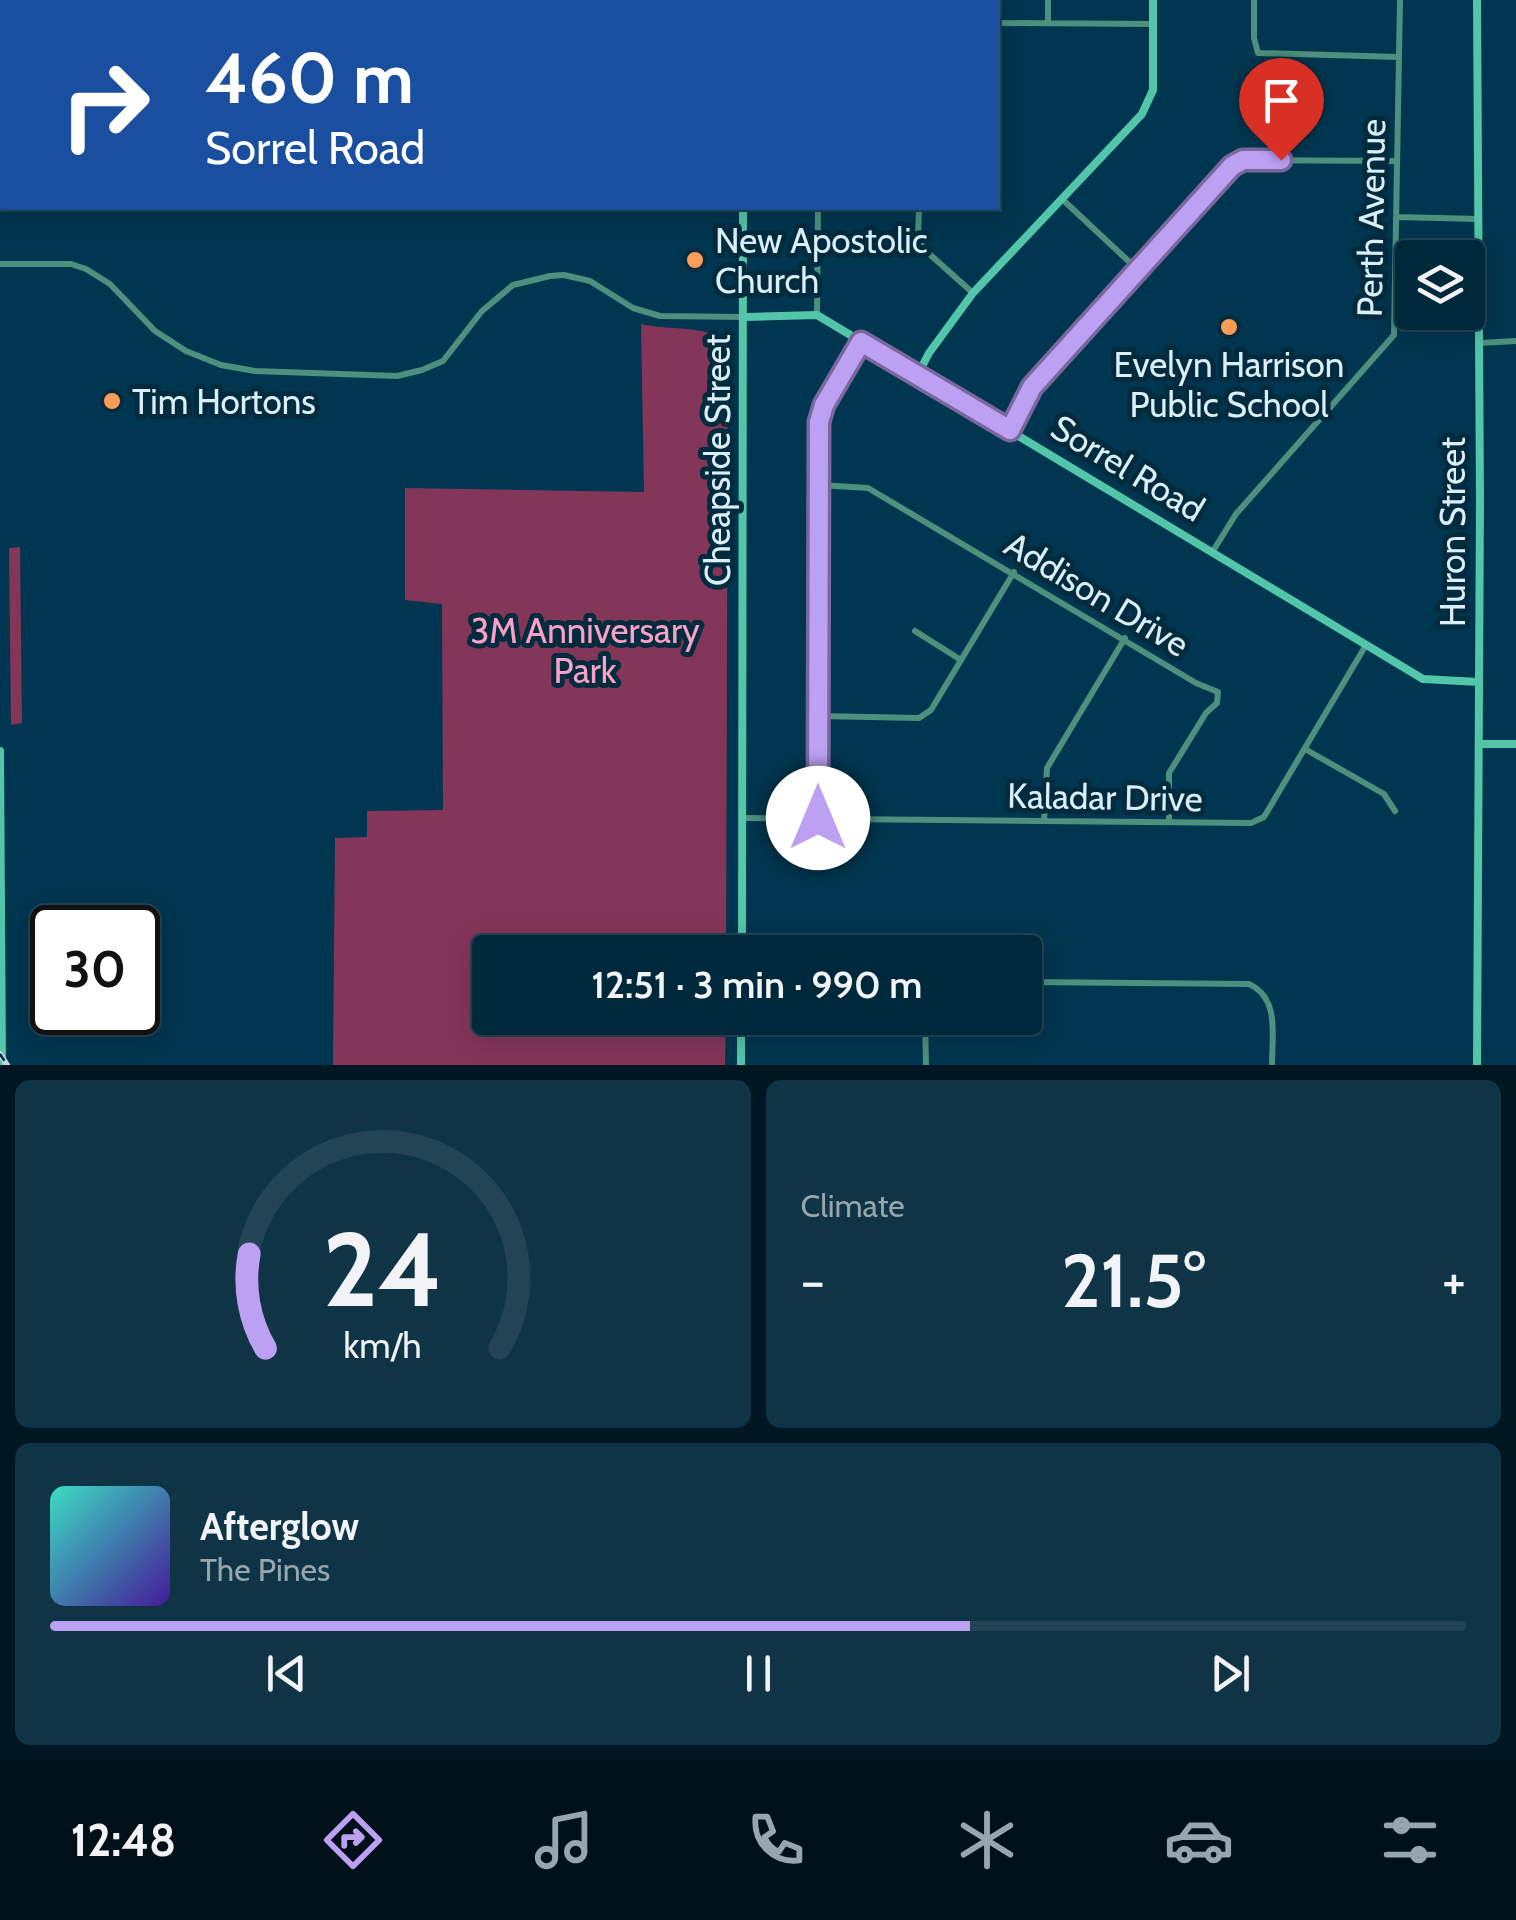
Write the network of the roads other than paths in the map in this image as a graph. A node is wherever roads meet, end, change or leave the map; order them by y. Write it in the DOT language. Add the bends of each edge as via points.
graph roads {
  1 [pos="1048,0"];
  2 [pos="1153,0"];
  3 [pos="1254,0"];
  4 [pos="1400,0"];
  5 [pos="1477,0"];
  6 [pos="1000,22"];
  7 [pos="1048,23"];
  8 [pos="1153,24"];
  9 [pos="1399,57"];
  10 [pos="1397,161"];
  11 [pos="1062,199"];
  12 [pos="743,210"];
  13 [pos="818,210"];
  14 [pos="919,210"];
  15 [pos="1396,217"];
  16 [pos="1478,219"];
  17 [pos="0,264"];
  18 [pos="1138,270"];
  19 [pos="973,293"];
  20 [pos="817,315"];
  21 [pos="745,317"];
  22 [pos="861,342"];
  23 [pos="1516,342"];
  24 [pos="1479,343"];
  25 [pos="918,376"];
  26 [pos="1010,430"];
  27 [pos="819,485"];
  28 [pos="1213,551"];
  29 [pos="1014,572"];
  30 [pos="915,632"];
  31 [pos="1125,638"];
  32 [pos="1366,646"];
  33 [pos="961,660"];
  34 [pos="1479,682"];
  35 [pos="818,716"];
  36 [pos="1479,744"];
  37 [pos="1516,744"];
  38 [pos="1305,749"];
  39 [pos="0,752"];
  40 [pos="1395,810"];
  41 [pos="744,818"];
  42 [pos="818,818"];
  43 [pos="1044,821"];
  44 [pos="1169,822"];
  45 [pos="742,935"];
  46 [pos="1042,982"];
  47 [pos="741,1035"];
  48 [pos="925,1035"];
  49 [pos="2,1065"];
  50 [pos="741,1065"];
  51 [pos="926,1065"];
  52 [pos="1272,1065"];
  53 [pos="1477,1065"];
  1 -- 7 [label="street"];
  2 -- 8 [label="street"];
  3 -- 9 [label="street" via="1258,52"];
  4 -- 9 [label="street, Perth Avenue"];
  5 -- 16 [label="street, Huron Street"];
  6 -- 7 [label="street"];
  7 -- 8 [label="street"];
  8 -- 11 [label="street" via="1153,90 1142,114"];
  9 -- 10 [label="street, Perth Avenue"];
  10 -- 15 [label="street, Perth Avenue"];
  10 -- 18 [label="street" via="1243,160"];
  11 -- 18 [label="street"];
  11 -- 19 [label="street"];
  12 -- 21 [label="street, Cheapside Street"];
  13 -- 20 [label="street"];
  14 -- 19 [label="street" via="918,238 926,251"];
  15 -- 16 [label="street"];
  15 -- 28 [label="street, Perth Avenue" via="1394,335 1236,514"];
  16 -- 24 [label="street, Huron Street"];
  17 -- 21 [label="street" via="86,269 186,350 256,371 397,376 422,370 443,361 482,311 513,285 550,276 590,281 660,316"];
  18 -- 26 [label="street" via="1032,387"];
  19 -- 25 [label="street"];
  20 -- 21 [label="street"];
  20 -- 22 [label="street, Sorrel Road"];
  21 -- 41 [label="street, Cheapside Street"];
  22 -- 25 [label="street, Sorrel Road"];
  22 -- 27 [label="street" via="819,422"];
  23 -- 24 [label="street"];
  24 -- 34 [label="street, Huron Street"];
  25 -- 26 [label="street, Sorrel Road"];
  26 -- 28 [label="street, Sorrel Road"];
  27 -- 29 [label="street, Addison Drive" via="868,488"];
  27 -- 35 [label="street"];
  28 -- 32 [label="street, Sorrel Road"];
  29 -- 31 [label="street, Addison Drive"];
  29 -- 33 [label="street"];
  30 -- 33 [label="street"];
  31 -- 43 [label="street" via="1047,768"];
  31 -- 44 [label="street, Addison Drive" via="1218,692 1169,773"];
  32 -- 34 [label="street, Sorrel Road" via="1424,678"];
  32 -- 38 [label="street, Kaladar Drive"];
  33 -- 35 [label="street" via="931,710 919,718"];
  34 -- 36 [label="street, Huron Street"];
  35 -- 42 [label="street"];
  36 -- 37 [label="street"];
  36 -- 53 [label="street, Huron Street"];
  38 -- 40 [label="street" via="1384,794"];
  38 -- 44 [label="street, Kaladar Drive" via="1264,818"];
  39 -- 49 [label="street"];
  41 -- 42 [label="street, Kaladar Drive"];
  41 -- 45 [label="street, Cheapside Street"];
  42 -- 43 [label="street, Kaladar Drive"];
  43 -- 44 [label="street, Kaladar Drive"];
  46 -- 52 [label="street" via="1250,984 1260,988 1272,1010"];
  47 -- 50 [label="street"];
  48 -- 51 [label="street"];
}
